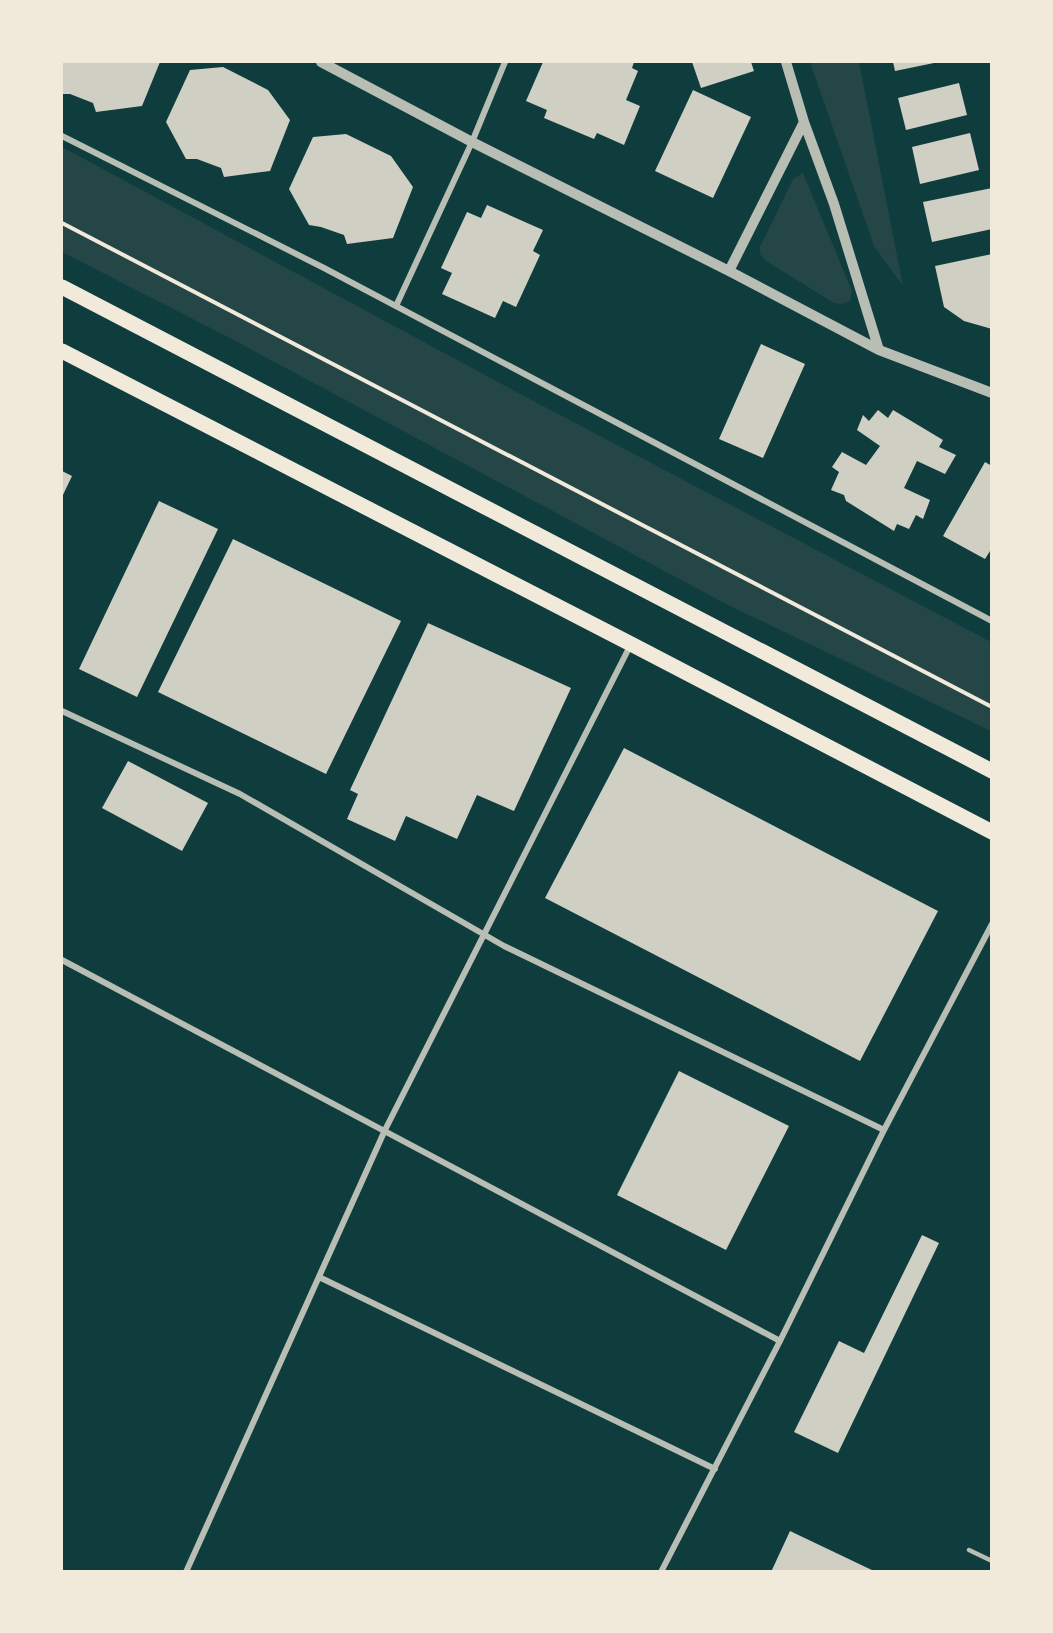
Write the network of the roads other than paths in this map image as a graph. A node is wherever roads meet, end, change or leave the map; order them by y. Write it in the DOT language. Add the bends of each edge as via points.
graph roads {
  1 [pos="321,62"];
  2 [pos="505,62"];
  3 [pos="786,62"];
  4 [pos="804,122"];
  5 [pos="62,136"];
  6 [pos="472,142"];
  7 [pos="729,271"];
  8 [pos="62,287"];
  9 [pos="396,306"];
  10 [pos="879,350"];
  11 [pos="62,351"];
  12 [pos="992,393"];
  13 [pos="992,621"];
  14 [pos="632,644"];
  15 [pos="62,711"];
  16 [pos="992,771"];
  17 [pos="992,832"];
  18 [pos="992,924"];
  19 [pos="483,934"];
  20 [pos="62,960"];
  21 [pos="385,1130"];
  22 [pos="884,1130"];
  23 [pos="319,1277"];
  24 [pos="780,1341"];
  25 [pos="715,1469"];
  26 [pos="969,1550"];
  27 [pos="992,1561"];
  28 [pos="186,1572"];
  29 [pos="661,1572"];
  1 -- 6 [label="street"];
  2 -- 6 [label="street"];
  3 -- 4 [label="street"];
  4 -- 7 [label="street"];
  4 -- 10 [label="street"];
  5 -- 9 [label="street"];
  6 -- 7 [label="street"];
  6 -- 9 [label="street"];
  7 -- 10 [label="street"];
  8 -- 16 [label="main road"];
  9 -- 13 [label="street"];
  10 -- 12 [label="street"];
  11 -- 14 [label="main road"];
  14 -- 17 [label="main road"];
  14 -- 19 [label="street"];
  15 -- 19 [label="street" via="240,794"];
  18 -- 22 [label="street"];
  19 -- 21 [label="street"];
  19 -- 22 [label="street"];
  20 -- 21 [label="street"];
  21 -- 23 [label="street"];
  21 -- 24 [label="street"];
  22 -- 24 [label="street"];
  23 -- 25 [label="street"];
  23 -- 28 [label="street"];
  24 -- 25 [label="street"];
  25 -- 29 [label="street"];
  26 -- 27 [label="lane"];
}
